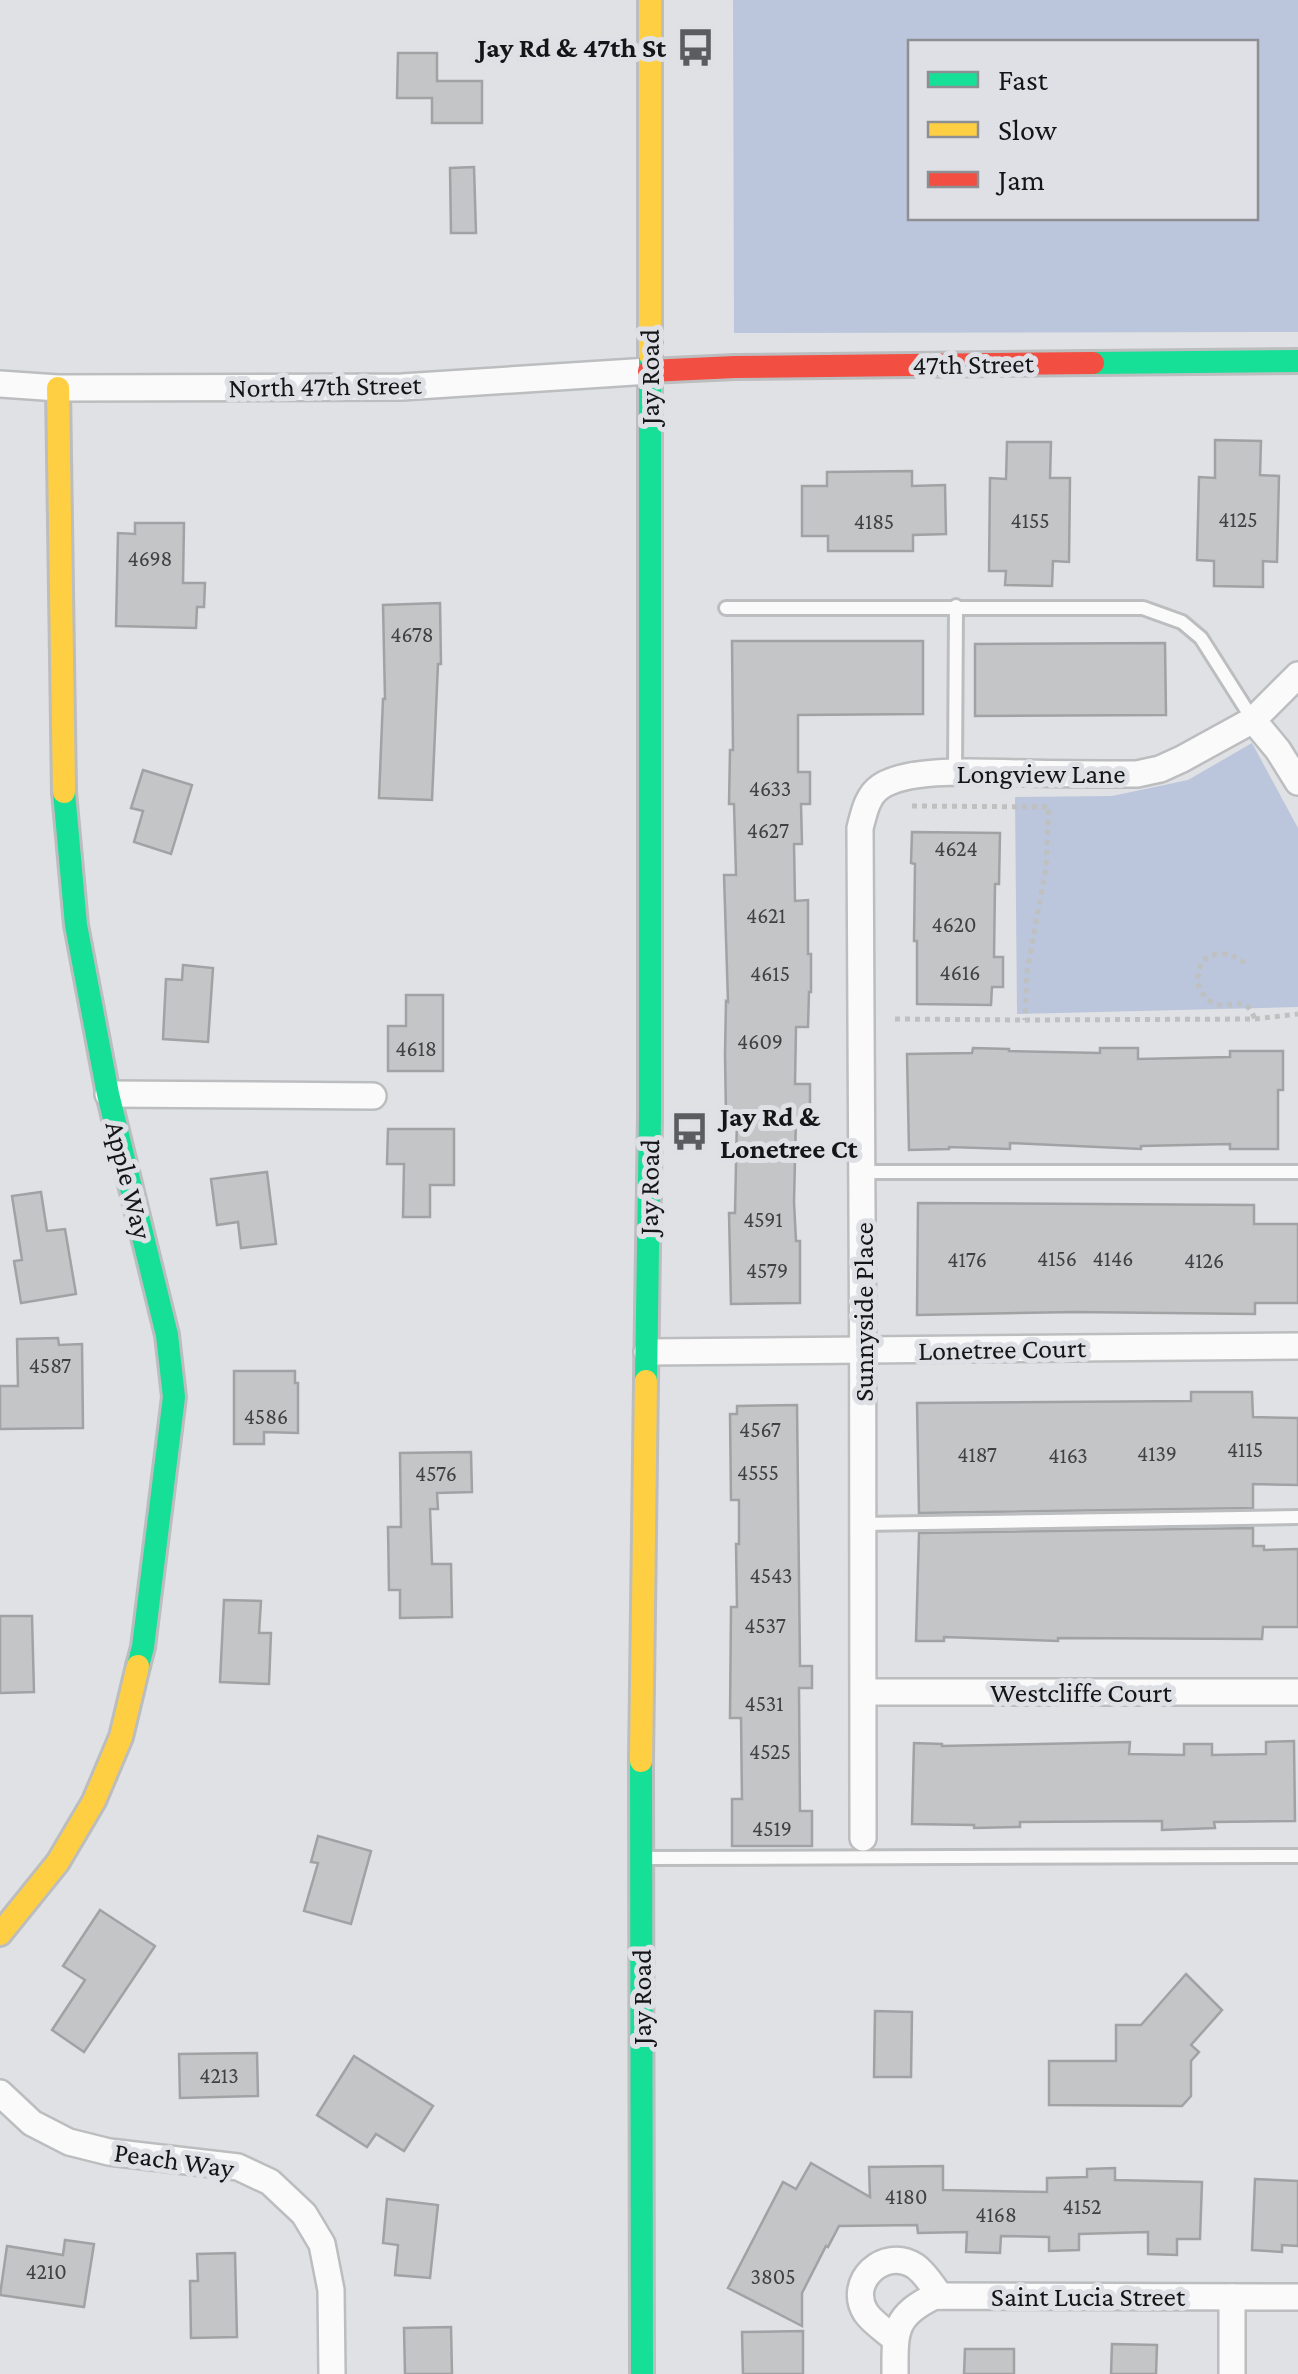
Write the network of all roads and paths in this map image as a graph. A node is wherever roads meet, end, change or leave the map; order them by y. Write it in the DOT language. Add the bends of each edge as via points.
graph roads {
  1 [pos="650,0"];
  2 [pos="1298,361"];
  3 [pos="649,371"];
  4 [pos="0,384"];
  5 [pos="58,388"];
  6 [pos="956,606"];
  7 [pos="726,608"];
  8 [pos="1298,675"];
  9 [pos="1254,720"];
  10 [pos="955,772"];
  11 [pos="1298,782"];
  12 [pos="876,790"];
  13 [pos="912,806"];
  14 [pos="1245,963"];
  15 [pos="1298,1014"];
  16 [pos="895,1018"];
  17 [pos="1255,1018"];
  18 [pos="1025,1020"];
  19 [pos="108,1094"];
  20 [pos="373,1096"];
  21 [pos="862,1172"];
  22 [pos="1298,1172"];
  23 [pos="1298,1346"];
  24 [pos="864,1350"];
  25 [pos="647,1352"];
  26 [pos="1298,1517"];
  27 [pos="862,1524"];
  28 [pos="864,1692"];
  29 [pos="1298,1692"];
  30 [pos="863,1838"];
  31 [pos="1298,1856"];
  32 [pos="640,1858"];
  33 [pos="0,1934"];
  34 [pos="0,2093"];
  35 [pos="940,2296"];
  36 [pos="1232,2297"];
  37 [pos="1298,2297"];
  38 [pos="895,2336"];
  39 [pos="332,2374"];
  40 [pos="642,2374"];
  41 [pos="895,2374"];
  42 [pos="1232,2374"];
  1 -- 3 [label="street, Jay Road"];
  2 -- 3 [label="street, 47th Street"];
  3 -- 5 [label="street, North 47th Street" via="402,387"];
  3 -- 25 [label="street, Jay Road"];
  4 -- 5 [label="street, North 47th Street"];
  5 -- 19 [label="street, Apple Way" via="64,808 76,925"];
  6 -- 7 [label="lane"];
  6 -- 9 [label="lane" via="1144,608 1164,614 1201,638"];
  6 -- 10 [label="lane"];
  8 -- 9 [label="street, Longview Lane"];
  9 -- 10 [label="street, Longview Lane" via="1182,760 1137,774"];
  9 -- 11 [label="street"];
  10 -- 12 [label="street, Longview Lane" via="890,780"];
  12 -- 21 [label="street, Sunnyside Place" via="860,828"];
  13 -- 18 [label="path" via="1049,807"];
  14 -- 17 [label="path" via="1234,954 1213,954 1201,962 1198,982 1204,998 1221,1005 1242,1002"];
  15 -- 17 [label="path"];
  16 -- 18 [label="path"];
  17 -- 18 [label="path"];
  19 -- 20 [label="street"];
  19 -- 33 [label="street, Apple Way" via="167,1334 174,1396 143,1646 121,1737 94,1802 58,1862"];
  21 -- 22 [label="lane"];
  21 -- 24 [label="street, Sunnyside Place"];
  23 -- 24 [label="street, Lonetree Court"];
  24 -- 25 [label="street, Lonetree Court"];
  24 -- 27 [label="street, Sunnyside Place"];
  25 -- 32 [label="street, Jay Road"];
  26 -- 27 [label="lane"];
  27 -- 28 [label="street, Sunnyside Place"];
  28 -- 29 [label="street, Westcliffe Court"];
  28 -- 30 [label="street, Sunnyside Place"];
  31 -- 32 [label="lane"];
  32 -- 40 [label="street, Jay Road"];
  34 -- 39 [label="street, Peach Way" via="32,2122 69,2142 238,2167 270,2182 304,2214 322,2244 332,2290"];
  35 -- 36 [label="street, Saint Lucia Street"];
  35 -- 38 [label="street" via="912,2307"];
  35 -- 38 [label="street" via="912,2264 886,2261 874,2267 860,2290 862,2304"];
  36 -- 37 [label="street, Saint Lucia Street"];
  36 -- 42 [label="street"];
  38 -- 41 [label="street"];
}
